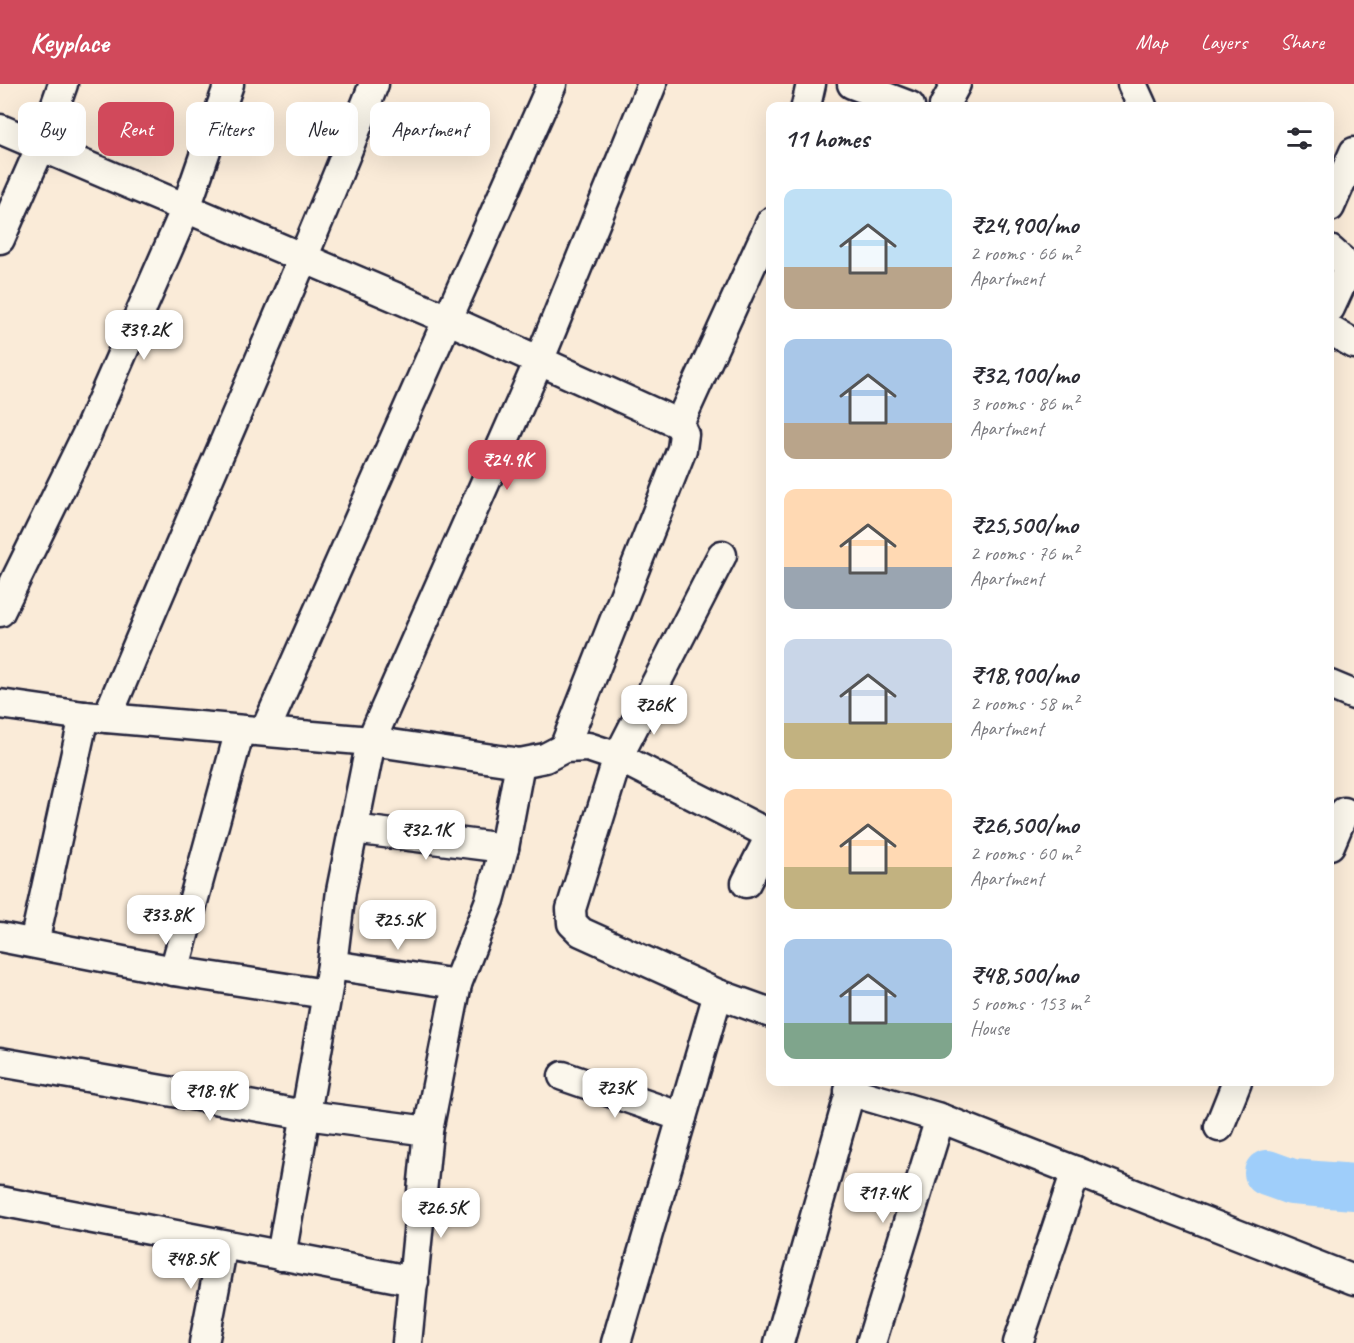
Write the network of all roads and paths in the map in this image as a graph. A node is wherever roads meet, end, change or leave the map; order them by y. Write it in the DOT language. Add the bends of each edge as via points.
graph roads {
  1 [pos="63,84"];
  2 [pos="229,84"];
  3 [pos="374,84"];
  4 [pos="552,84"];
  5 [pos="651,84"];
  6 [pos="811,84"];
  7 [pos="852,84"];
  8 [pos="956,84"];
  9 [pos="1132,84"];
  10 [pos="57,102"];
  11 [pos="807,102"];
  12 [pos="899,102"];
  13 [pos="946,102"];
  14 [pos="1140,102"];
  15 [pos="0,129"];
  16 [pos="18,136"];
  17 [pos="1354,152"];
  18 [pos="37,156"];
  19 [pos="64,156"];
  20 [pos="1334,198"];
  21 [pos="186,208"];
  22 [pos="766,233"];
  23 [pos="0,238"];
  24 [pos="1334,254"];
  25 [pos="305,259"];
  26 [pos="1334,299"];
  27 [pos="447,319"];
  28 [pos="1334,332"];
  29 [pos="1354,344"];
  30 [pos="539,361"];
  31 [pos="679,424"];
  32 [pos="722,555"];
  33 [pos="0,612"];
  34 [pos="0,704"];
  35 [pos="96,717"];
  36 [pos="253,731"];
  37 [pos="371,741"];
  38 [pos="564,748"];
  39 [pos="618,757"];
  40 [pos="520,763"];
  41 [pos="1343,812"];
  42 [pos="353,829"];
  43 [pos="766,832"];
  44 [pos="1334,835"];
  45 [pos="766,845"];
  46 [pos="504,848"];
  47 [pos="746,883"];
  48 [pos="0,938"];
  49 [pos="34,943"];
  50 [pos="332,964"];
  51 [pos="174,971"];
  52 [pos="458,984"];
  53 [pos="326,994"];
  54 [pos="718,994"];
  55 [pos="766,1011"];
  56 [pos="0,1062"];
  57 [pos="563,1076"];
  58 [pos="851,1086"];
  59 [pos="1235,1086"];
  60 [pos="306,1115"];
  61 [pos="682,1117"];
  62 [pos="940,1118"];
  63 [pos="1219,1127"];
  64 [pos="428,1131"];
  65 [pos="1076,1171"];
  66 [pos="0,1201"];
  67 [pos="223,1245"];
  68 [pos="281,1256"];
  69 [pos="1354,1280"];
  70 [pos="414,1281"];
  71 [pos="204,1343"];
  72 [pos="407,1343"];
  73 [pos="616,1343"];
  74 [pos="779,1343"];
  75 [pos="871,1343"];
  76 [pos="1018,1343"];
  1 -- 10 [label="street"];
  2 -- 21 [label="street"];
  3 -- 25 [label="street"];
  4 -- 27 [label="street"];
  5 -- 30 [label="street"];
  6 -- 11 [label="street"];
  7 -- 12 [label="street"];
  8 -- 13 [label="street"];
  9 -- 14 [label="street"];
  15 -- 16 [label="street"];
  17 -- 20 [label="street"];
  18 -- 23 [label="street"];
  19 -- 21 [label="street"];
  21 -- 25 [label="street"];
  21 -- 33 [label="street" via="87,434"];
  22 -- 31 [label="street"];
  24 -- 26 [label="street" via="1349,267"];
  25 -- 27 [label="street"];
  25 -- 35 [label="street"];
  27 -- 30 [label="street"];
  27 -- 36 [label="street"];
  28 -- 29 [label="street"];
  30 -- 31 [label="street"];
  30 -- 37 [label="street"];
  31 -- 38 [label="street" via="684,434 682,449"];
  32 -- 39 [label="street"];
  34 -- 35 [label="street"];
  35 -- 36 [label="street"];
  35 -- 49 [label="street"];
  36 -- 37 [label="street"];
  36 -- 51 [label="street"];
  37 -- 40 [label="street"];
  37 -- 42 [label="street"];
  38 -- 39 [label="street" via="588,747"];
  38 -- 40 [label="street" via="545,758"];
  39 -- 43 [label="street"];
  39 -- 54 [label="street" via="571,909 572,922 580,932"];
  40 -- 46 [label="street"];
  41 -- 44 [label="street"];
  42 -- 46 [label="street"];
  42 -- 50 [label="street"];
  45 -- 47 [label="street"];
  46 -- 52 [label="street" via="490,900"];
  48 -- 49 [label="street"];
  49 -- 51 [label="street"];
  50 -- 52 [label="street"];
  50 -- 53 [label="street"];
  51 -- 53 [label="street"];
  52 -- 64 [label="street"];
  53 -- 60 [label="street"];
  54 -- 55 [label="street"];
  54 -- 61 [label="street"];
  56 -- 60 [label="street"];
  57 -- 61 [label="street"];
  58 -- 62 [label="street"];
  58 -- 74 [label="street"];
  59 -- 63 [label="street"];
  60 -- 64 [label="street"];
  60 -- 68 [label="street"];
  61 -- 73 [label="street"];
  62 -- 65 [label="street"];
  62 -- 75 [label="street"];
  64 -- 70 [label="street"];
  65 -- 69 [label="street"];
  65 -- 76 [label="street"];
  66 -- 67 [label="street"];
  67 -- 68 [label="street"];
  67 -- 71 [label="street"];
  68 -- 70 [label="street"];
  70 -- 72 [label="street"];
}
